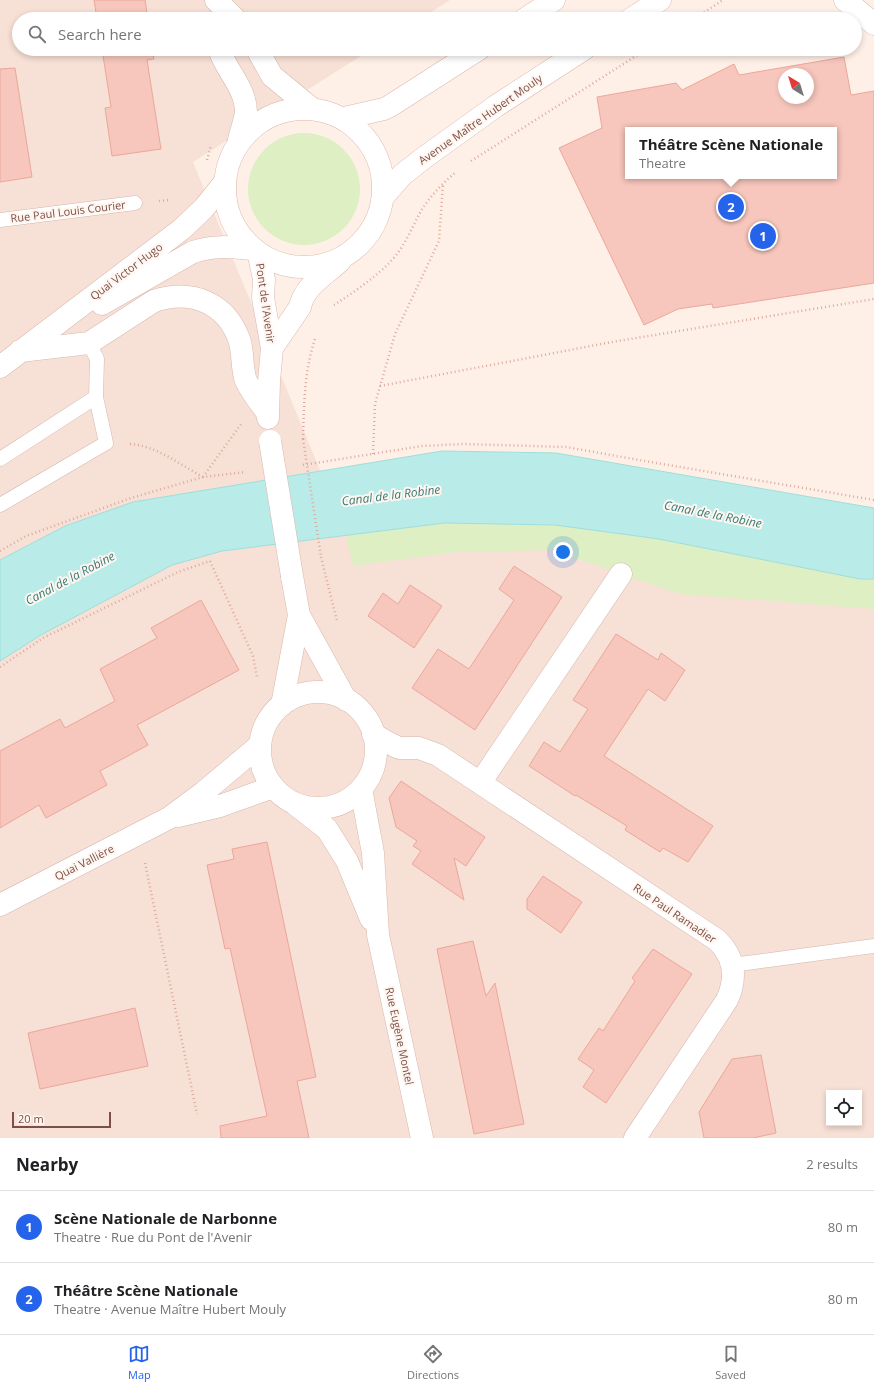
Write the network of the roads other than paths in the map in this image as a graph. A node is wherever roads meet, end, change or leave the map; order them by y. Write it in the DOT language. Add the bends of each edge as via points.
graph roads {
  1 [pos="213,0"];
  2 [pos="216,0"];
  3 [pos="554,0"];
  4 [pos="660,0"];
  5 [pos="845,0"];
  6 [pos="213,12"];
  7 [pos="228,12"];
  8 [pos="536,12"];
  9 [pos="642,12"];
  10 [pos="860,12"];
  11 [pos="862,14"];
  12 [pos="874,24"];
  13 [pos="221,56"];
  14 [pos="261,56"];
  15 [pos="468,56"];
  16 [pos="573,56"];
  17 [pos="310,108"];
  18 [pos="344,118"];
  19 [pos="239,140"];
  20 [pos="224,183"];
  21 [pos="383,197"];
  22 [pos="135,203"];
  23 [pos="0,220"];
  24 [pos="255,253"];
  25 [pos="346,255"];
  26 [pos="89,343"];
  27 [pos="272,348"];
  28 [pos="20,351"];
  29 [pos="0,367"];
  30 [pos="96,397"];
  31 [pos="263,407"];
  32 [pos="0,459"];
  33 [pos="0,505"];
  34 [pos="621,574"];
  35 [pos="299,615"];
  36 [pos="346,700"];
  37 [pos="282,705"];
  38 [pos="373,734"];
  39 [pos="260,745"];
  40 [pos="480,783"];
  41 [pos="273,787"];
  42 [pos="361,789"];
  43 [pos="296,804"];
  44 [pos="169,818"];
  45 [pos="0,905"];
  46 [pos="378,935"];
  47 [pos="874,946"];
  48 [pos="732,966"];
  49 [pos="422,1138"];
  50 [pos="635,1138"];
  1 -- 6 [label="main road"];
  2 -- 7 [label="main road"];
  3 -- 8 [label="main road"];
  4 -- 9 [label="main road"];
  5 -- 10 [label="main road"];
  11 -- 12 [label="main road"];
  13 -- 19 [label="main road" via="242,92 246,112"];
  14 -- 17 [label="main road" via="272,76"];
  15 -- 18 [label="main road" via="384,109"];
  16 -- 21 [label="main road, Avenue Maître Hubert Mouly" via="425,156 402,174"];
  17 -- 18 [label="main road" via="328,111"];
  17 -- 19 [label="main road" via="284,110 259,122"];
  18 -- 21 [label="main road" via="362,132 375,151 382,174"];
  19 -- 20 [label="main road" via="229,161"];
  20 -- 24 [label="main road" via="226,208 236,230"];
  20 -- 28 [label="main road, Quai Victor Hugo" via="204,208 182,229"];
  21 -- 25 [label="main road" via="377,220 364,240"];
  22 -- 23 [label="lane, Rue Paul Louis Courier"];
  24 -- 25 [label="main road, Quai Victor Hugo" via="286,265 306,267 326,264"];
  24 -- 27 [label="main road, Pont de l'Avenir" via="264,279 263,298"];
  24 -- 28 [label="main road, Quai Victor Hugo" via="217,246 193,252"];
  25 -- 27 [label="main road, Pont de l'Avenir" via="308,289 300,307"];
  26 -- 28 [label="main road"];
  26 -- 30 [label="lane" via="97,359"];
  26 -- 31 [label="main road" via="154,301 179,296 200,299 224,315 235,330 240,344 245,379"];
  27 -- 31 [label="main road"];
  28 -- 29 [label="main road, Quai Victor Hugo"];
  30 -- 32 [label="lane"];
  30 -- 33 [label="lane" via="106,443"];
  31 -- 35 [label="main road, bridge"];
  34 -- 40 [label="main road"];
  35 -- 36 [label="main road"];
  35 -- 37 [label="main road"];
  36 -- 37 [label="main road" via="317,692 292,698"];
  36 -- 38 [label="main road" via="363,714"];
  37 -- 39 [label="main road" via="266,724"];
  38 -- 40 [label="main road, Rue Paul Ramadier" via="399,748 419,748 438,755"];
  38 -- 42 [label="main road" via="376,744 374,765"];
  39 -- 41 [label="main road" via="263,769"];
  39 -- 44 [label="main road, Quai Vallière"];
  40 -- 48 [label="main road, Rue Paul Ramadier" via="717,940 727,952"];
  41 -- 43 [label="main road" via="283,797"];
  41 -- 44 [label="main road, Quai Vallière" via="220,806"];
  42 -- 43 [label="main road" via="349,800 334,806 314,808"];
  42 -- 46 [label="main road, Rue Eugène Montel" via="374,853"];
  43 -- 46 [label="main road, Rue Eugène Montel" via="327,829 347,861"];
  44 -- 45 [label="main road, Quai Vallière"];
  46 -- 49 [label="main road, Rue Eugène Montel"];
  47 -- 48 [label="lane"];
  48 -- 50 [label="main road, Rue Paul Ramadier" via="733,984 727,1000"];
}
